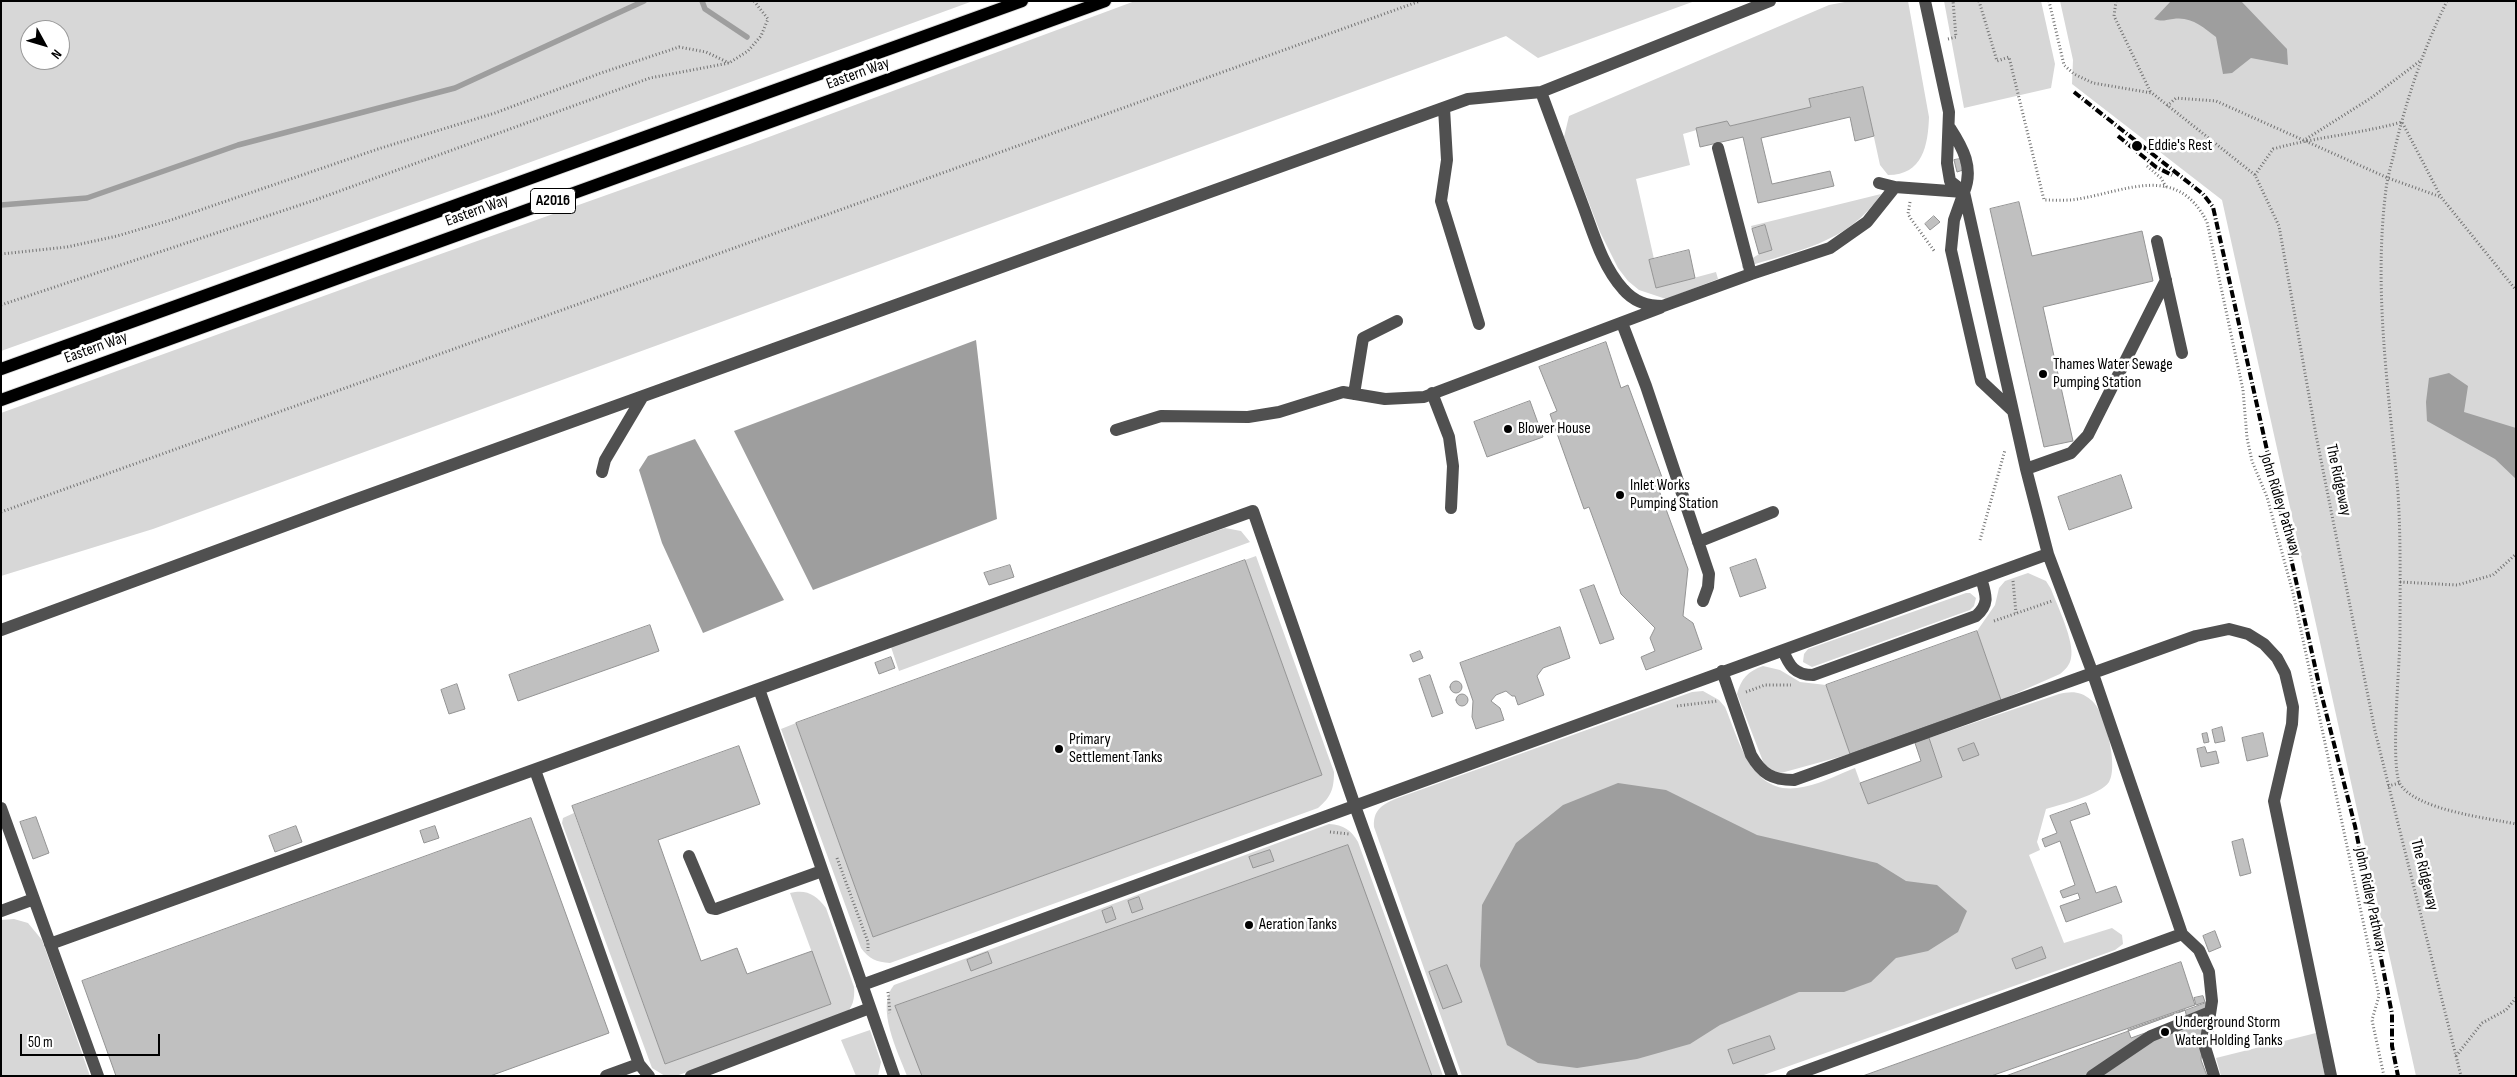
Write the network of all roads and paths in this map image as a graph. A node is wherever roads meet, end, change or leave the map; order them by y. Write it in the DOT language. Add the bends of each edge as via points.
graph roads {
  1 [pos="754,1"];
  2 [pos="1022,1"];
  3 [pos="1106,1"];
  4 [pos="1420,1"];
  5 [pos="1770,1"];
  6 [pos="1925,1"];
  7 [pos="1953,1"];
  8 [pos="1979,1"];
  9 [pos="2049,1"];
  10 [pos="2116,1"];
  11 [pos="2447,1"];
  12 [pos="1951,38"];
  13 [pos="2420,60"];
  14 [pos="729,63"];
  15 [pos="1541,92"];
  16 [pos="2152,93"];
  17 [pos="2167,106"];
  18 [pos="1444,108"];
  19 [pos="2402,122"];
  20 [pos="1950,128"];
  21 [pos="2303,141"];
  22 [pos="1718,148"];
  23 [pos="2147,166"];
  24 [pos="2255,175"];
  25 [pos="2388,178"];
  26 [pos="1879,183"];
  27 [pos="1895,187"];
  28 [pos="2166,187"];
  29 [pos="1964,192"];
  30 [pos="2442,197"];
  31 [pos="2157,241"];
  32 [pos="1,254"];
  33 [pos="1750,274"];
  34 [pos="2166,280"];
  35 [pos="2516,290"];
  36 [pos="1,305"];
  37 [pos="1663,306"];
  38 [pos="1397,321"];
  39 [pos="1622,323"];
  40 [pos="1479,324"];
  41 [pos="2182,354"];
  42 [pos="1,368"];
  43 [pos="1432,393"];
  44 [pos="1354,394"];
  45 [pos="643,396"];
  46 [pos="1,400"];
  47 [pos="2013,412"];
  48 [pos="1116,430"];
  49 [pos="2008,441"];
  50 [pos="2026,469"];
  51 [pos="602,472"];
  52 [pos="1451,508"];
  53 [pos="1,512"];
  54 [pos="1773,512"];
  55 [pos="1980,540"];
  56 [pos="1698,542"];
  57 [pos="2048,554"];
  58 [pos="2516,554"];
  59 [pos="1981,578"];
  60 [pos="2400,582"];
  61 [pos="2064,597"];
  62 [pos="1702,601"];
  63 [pos="1988,623"];
  64 [pos="1,630"];
  65 [pos="1783,650"];
  66 [pos="1722,672"];
  67 [pos="2093,674"];
  68 [pos="1794,685"];
  69 [pos="758,689"];
  70 [pos="1731,697"];
  71 [pos="1676,707"];
  72 [pos="535,770"];
  73 [pos="2400,783"];
  74 [pos="2388,786"];
  75 [pos="1355,806"];
  76 [pos="1,808"];
  77 [pos="2516,824"];
  78 [pos="1364,830"];
  79 [pos="1328,831"];
  80 [pos="689,856"];
  81 [pos="822,871"];
  82 [pos="34,899"];
  83 [pos="1,911"];
  84 [pos="2182,934"];
  85 [pos="50,944"];
  86 [pos="862,985"];
  87 [pos="891,987"];
  88 [pos="2516,998"];
  89 [pos="870,1008"];
  90 [pos="2210,1012"];
  91 [pos="878,1030"];
  92 [pos="2456,1057"];
  93 [pos="639,1064"];
  94 [pos="98,1076"];
  95 [pos="606,1076"];
  96 [pos="649,1076"];
  97 [pos="691,1076"];
  98 [pos="894,1076"];
  99 [pos="1452,1076"];
  100 [pos="1792,1076"];
  101 [pos="2092,1076"];
  102 [pos="2214,1076"];
  103 [pos="2332,1076"];
  104 [pos="2384,1076"];
  105 [pos="2461,1076"];
  1 -- 14 [label="path" via="768,19 761,36"];
  2 -- 42 [label="main road, Eastern Way / A2016"];
  3 -- 46 [label="main road, Eastern Way / A2016"];
  4 -- 53 [label="path"];
  5 -- 15 [label="street"];
  6 -- 20 [label="street"];
  7 -- 12 [label="path" via="1956,37"];
  8 -- 28 [label="path, John Ridley Pathway" via="1997,61 2009,57 2044,200 2077,200 2128,186"];
  9 -- 16 [label="path" via="2064,65 2074,74 2092,82"];
  10 -- 16 [label="path" via="2114,16"];
  11 -- 13 [label="path"];
  13 -- 19 [label="path"];
  13 -- 21 [label="path" via="2371,98"];
  14 -- 32 [label="path" via="706,52 679,47 495,113 378,149 171,220 67,247"];
  14 -- 36 [label="path" via="650,78 315,200"];
  15 -- 18 [label="street" via="1468,99"];
  15 -- 37 [label="street" via="1598,246 1612,275 1638,302"];
  16 -- 17 [label="path, The Ridgeway"];
  17 -- 21 [label="path" via="2176,98 2216,101"];
  17 -- 24 [label="path, The Ridgeway"];
  18 -- 40 [label="street" via="1447,160 1441,201"];
  18 -- 45 [label="street"];
  19 -- 21 [label="path"];
  19 -- 25 [label="path"];
  19 -- 30 [label="path"];
  20 -- 29 [label="street" via="1963,148 1969,170"];
  20 -- 29 [label="street" via="1947,163 1950,181"];
  21 -- 24 [label="path" via="2272,149"];
  21 -- 25 [label="path"];
  22 -- 33 [label="street"];
  23 -- 28 [label="path"];
  24 -- 74 [label="path, The Ridgeway" via="2279,226 2316,435"];
  25 -- 30 [label="path"];
  25 -- 60 [label="path" via="2380,259 2383,348 2398,494"];
  26 -- 27 [label="street"];
  27 -- 29 [label="street"];
  27 -- 33 [label="street" via="1867,222 1849,237 1830,248"];
  28 -- 104 [label="path, John Ridley Pathway" via="2194,202 2206,222 2212,242 2243,390 2252,461 2267,497 2292,593 2379,996 2372,1020"];
  29 -- 47 [label="street"];
  29 -- 47 [label="street" via="1954,220 1951,250 1981,381"];
  30 -- 35 [label="path"];
  31 -- 34 [label="street"];
  33 -- 37 [label="street"];
  34 -- 41 [label="street"];
  34 -- 50 [label="street" via="2088,435 2071,453"];
  37 -- 39 [label="street"];
  38 -- 44 [label="street" via="1363,338"];
  39 -- 43 [label="street"];
  39 -- 56 [label="street"];
  43 -- 44 [label="street" via="1409,399"];
  43 -- 52 [label="street" via="1449,437 1453,466"];
  44 -- 48 [label="street" via="1343,392 1279,412 1248,417 1161,416"];
  45 -- 51 [label="street" via="605,460"];
  45 -- 64 [label="street"];
  47 -- 50 [label="street"];
  49 -- 55 [label="path"];
  50 -- 57 [label="street"];
  54 -- 56 [label="street"];
  56 -- 62 [label="street" via="1709,574"];
  57 -- 59 [label="street"];
  57 -- 61 [label="street"];
  58 -- 60 [label="path" via="2493,575 2457,585"];
  59 -- 65 [label="street"];
  59 -- 65 [label="street" via="1987,601 1976,616 1813,675 1803,675 1794,670"];
  60 -- 73 [label="path" via="2395,742"];
  61 -- 63 [label="path"];
  61 -- 67 [label="street"];
  65 -- 66 [label="street"];
  66 -- 70 [label="street"];
  66 -- 75 [label="street"];
  67 -- 70 [label="street" via="1794,780 1779,780 1758,768"];
  67 -- 84 [label="street"];
  67 -- 103 [label="street" via="2196,636 2229,629 2248,634 2277,658 2293,707 2274,801"];
  68 -- 70 [label="path" via="1765,685"];
  69 -- 72 [label="street"];
  69 -- 75 [label="street" via="1253,511"];
  69 -- 81 [label="street"];
  70 -- 71 [label="path"];
  72 -- 85 [label="street"];
  72 -- 93 [label="street"];
  73 -- 74 [label="path"];
  73 -- 77 [label="path" via="2412,795 2456,813"];
  74 -- 92 [label="path, The Ridgeway"];
  75 -- 78 [label="street"];
  75 -- 86 [label="street"];
  76 -- 82 [label="street"];
  78 -- 79 [label="path" via="1352,835"];
  78 -- 99 [label="street"];
  80 -- 81 [label="street" via="711,908 716,909"];
  81 -- 86 [label="street"];
  82 -- 83 [label="street"];
  82 -- 85 [label="street"];
  84 -- 90 [label="street" via="2199,950 2209,972"];
  84 -- 100 [label="street"];
  85 -- 94 [label="street"];
  86 -- 89 [label="street"];
  87 -- 91 [label="path" via="888,994 890,1020"];
  88 -- 92 [label="path" via="2506,1010 2482,1023"];
  89 -- 91 [label="street"];
  89 -- 97 [label="street"];
  90 -- 101 [label="street" via="2150,1036"];
  90 -- 102 [label="street" via="2206,1047"];
  91 -- 98 [label="street"];
  92 -- 105 [label="path, The Ridgeway"];
  93 -- 95 [label="street"];
  93 -- 96 [label="street"];
}
